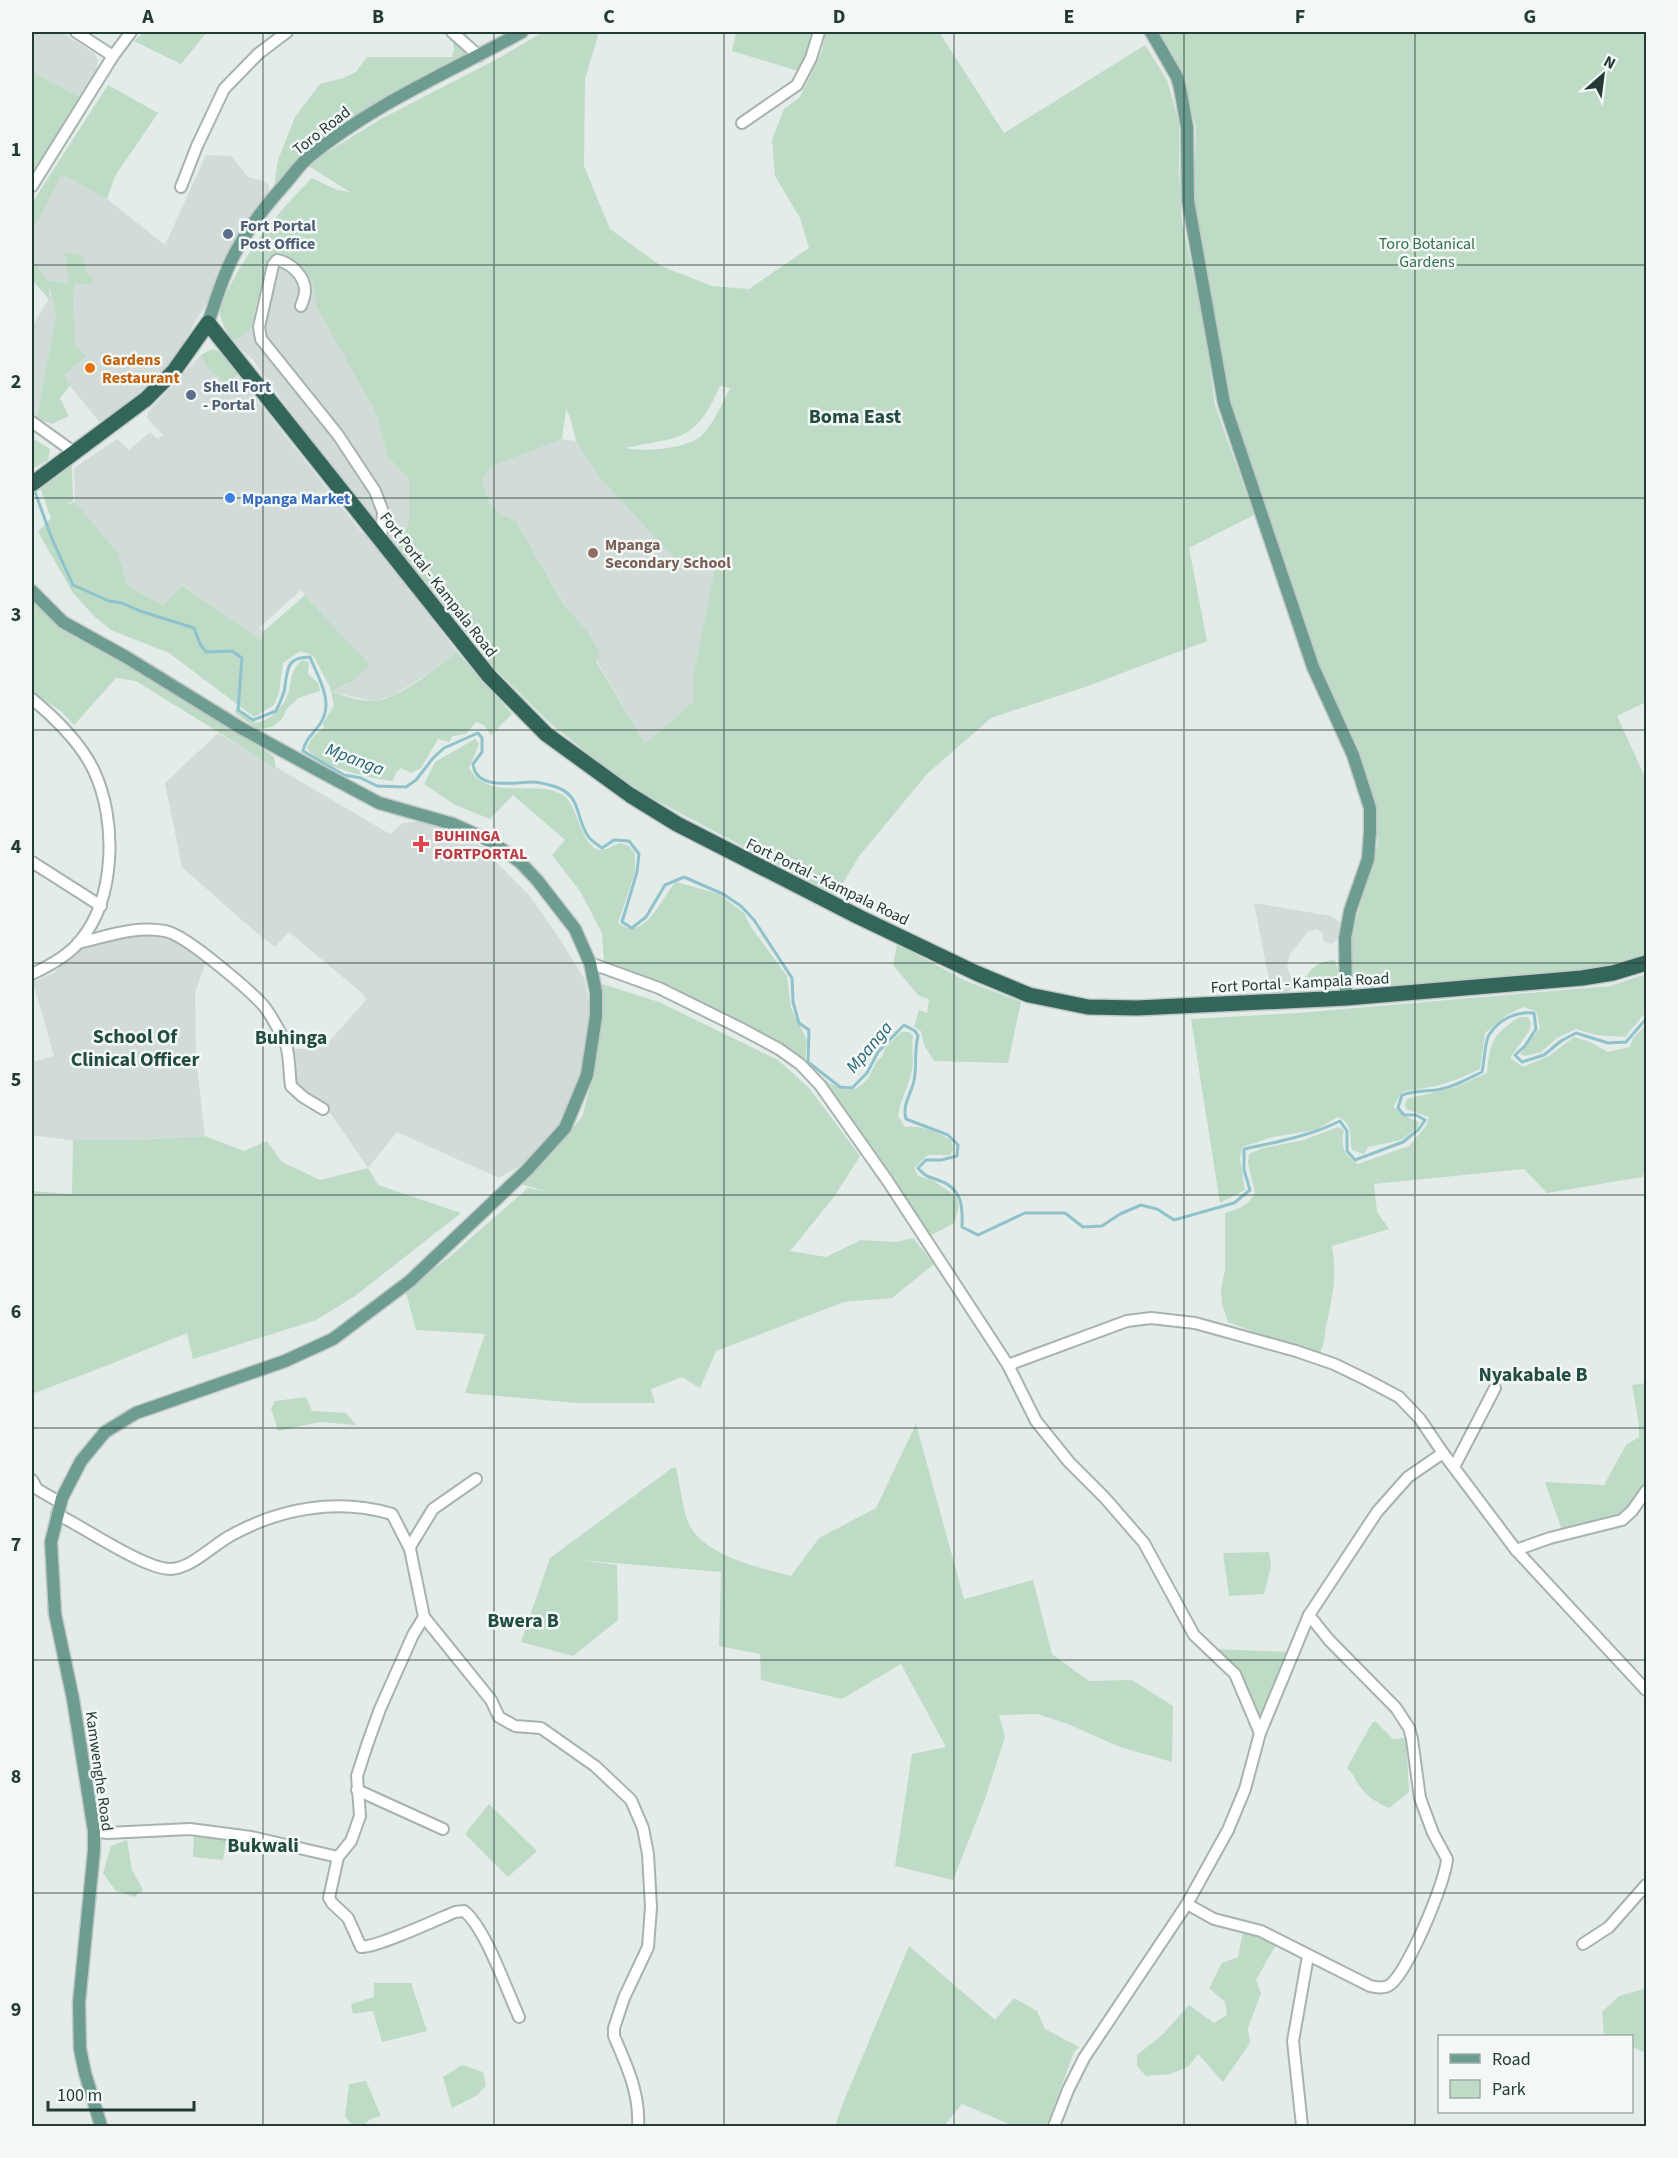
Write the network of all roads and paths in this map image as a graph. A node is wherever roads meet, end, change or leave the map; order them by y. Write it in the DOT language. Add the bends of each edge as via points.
graph roads {
  1 [pos="76,32"];
  2 [pos="131,32"];
  3 [pos="287,32"];
  4 [pos="452,32"];
  5 [pos="522,32"];
  6 [pos="819,32"];
  7 [pos="1151,32"];
  8 [pos="113,56"];
  9 [pos="480,56"];
  10 [pos="742,123"];
  11 [pos="32,186"];
  12 [pos="181,187"];
  13 [pos="301,306"];
  14 [pos="208,322"];
  15 [pos="32,422"];
  16 [pos="75,453"];
  17 [pos="32,484"];
  18 [pos="381,540"];
  19 [pos="32,591"];
  20 [pos="32,699"];
  21 [pos="32,862"];
  22 [pos="101,906"];
  23 [pos="78,943"];
  24 [pos="590,963"];
  25 [pos="1647,963"];
  26 [pos="32,974"];
  27 [pos="1346,998"];
  28 [pos="322,1109"];
  29 [pos="1008,1365"];
  30 [pos="1495,1388"];
  31 [pos="1443,1453"];
  32 [pos="1454,1467"];
  33 [pos="476,1479"];
  34 [pos="33,1487"];
  35 [pos="1647,1491"];
  36 [pos="61,1503"];
  37 [pos="410,1549"];
  38 [pos="1516,1550"];
  39 [pos="1309,1615"];
  40 [pos="424,1617"];
  41 [pos="1647,1690"];
  42 [pos="1260,1733"];
  43 [pos="357,1790"];
  44 [pos="443,1829"];
  45 [pos="94,1831"];
  46 [pos="338,1857"];
  47 [pos="1647,1885"];
  48 [pos="1187,1904"];
  49 [pos="1583,1944"];
  50 [pos="1308,1956"];
  51 [pos="519,2017"];
  52 [pos="101,2127"];
  53 [pos="638,2127"];
  54 [pos="1054,2127"];
  55 [pos="1302,2127"];
  1 -- 8 [label="street"];
  2 -- 8 [label="street"];
  3 -- 12 [label="street" via="258,54 224,89"];
  4 -- 9 [label="street"];
  5 -- 9 [label="main road, Toro Road"];
  6 -- 10 [label="street" via="797,85"];
  7 -- 27 [label="main road" via="1177,77 1182,98 1187,127 1188,201 1224,403 1313,667 1353,755 1370,808 1368,859 1345,938"];
  8 -- 11 [label="street"];
  9 -- 14 [label="main road, Toro Road" via="435,76 363,118 308,157 238,246"];
  13 -- 18 [label="street" via="305,292 302,278 290,264 277,260 259,327 261,339 338,435 375,491 383,512"];
  14 -- 16 [label="highway" via="174,371 146,399"];
  14 -- 18 [label="highway, Fort Portal - Kampala Road"];
  15 -- 16 [label="street"];
  16 -- 17 [label="highway"];
  18 -- 27 [label="highway, Fort Portal - Kampala Road" via="489,676 546,734 589,766 676,824 976,973 1029,995 1088,1007"];
  19 -- 24 [label="main road, Kamwenghe Road" via="63,622 241,728 379,803 453,825 503,850 537,880 575,929"];
  20 -- 22 [label="street" via="58,722 82,752 102,792 109,826"];
  21 -- 22 [label="street"];
  22 -- 23 [label="street"];
  23 -- 26 [label="street"];
  23 -- 28 [label="street" via="137,930 164,930 177,935 265,1007 286,1046 291,1086"];
  24 -- 29 [label="street" via="659,988 779,1049 800,1064 820,1085 880,1170"];
  24 -- 36 [label="main road, Kamwenghe Road" via="596,1016 587,1075 565,1128 552,1144 410,1281 333,1338 285,1361 136,1413 105,1432 81,1461"];
  25 -- 27 [label="highway, Fort Portal - Kampala Road" via="1582,978"];
  29 -- 31 [label="street" via="1127,1321 1151,1318 1195,1323 1296,1351 1367,1380 1399,1397"];
  29 -- 42 [label="street" via="1036,1421 1144,1543 1194,1635 1235,1674"];
  30 -- 32 [label="street"];
  31 -- 32 [label="street"];
  31 -- 39 [label="street" via="1408,1477 1377,1512"];
  32 -- 38 [label="street"];
  33 -- 37 [label="street" via="433,1509"];
  34 -- 36 [label="street"];
  35 -- 38 [label="street" via="1622,1520"];
  36 -- 37 [label="street" via="143,1562 159,1568 174,1569 203,1556 229,1536 270,1517 336,1506 392,1514"];
  36 -- 45 [label="main road, Kamwenghe Road" via="51,1542 55,1614"];
  37 -- 40 [label="street"];
  38 -- 41 [label="street"];
  39 -- 42 [label="street"];
  39 -- 50 [label="street" via="1396,1708 1409,1728 1420,1798 1447,1859 1434,1905 1404,1966 1388,1986 1370,1986"];
  40 -- 43 [label="street" via="412,1635 380,1709 357,1776"];
  40 -- 53 [label="street" via="491,1700 499,1717 515,1726 541,1728 595,1766 631,1800 643,1828 651,1907 648,1947 614,2028 633,2081"];
  42 -- 48 [label="street" via="1245,1789 1228,1830"];
  43 -- 44 [label="street"];
  43 -- 46 [label="street" via="360,1816 351,1841"];
  45 -- 46 [label="street" via="190,1829 251,1837"];
  45 -- 52 [label="main road, Kamwenghe Road" via="78,2003 80,2049"];
  46 -- 51 [label="street" via="329,1898 348,1918 361,1947 464,1911 481,1932"];
  47 -- 49 [label="street" via="1609,1927"];
  48 -- 50 [label="street" via="1214,1919 1261,1931"];
  48 -- 54 [label="street" via="1084,2058"];
  50 -- 55 [label="street" via="1293,2041"];
}
